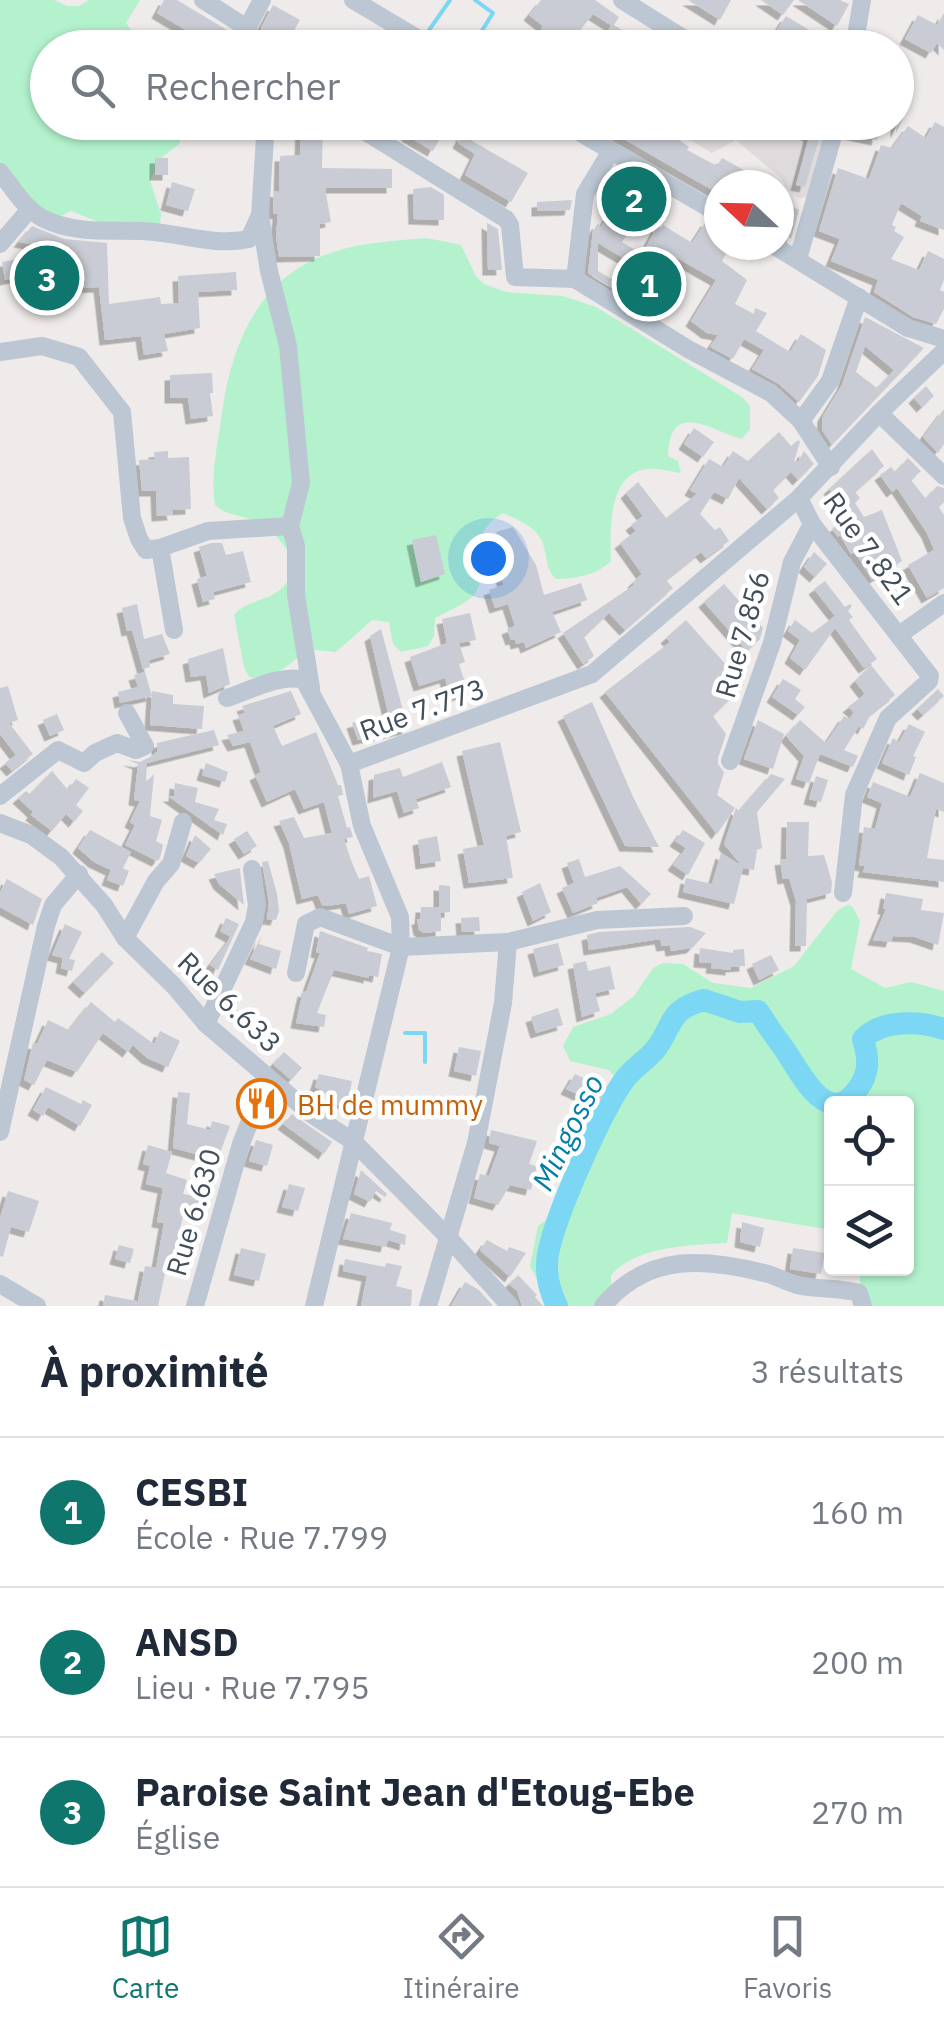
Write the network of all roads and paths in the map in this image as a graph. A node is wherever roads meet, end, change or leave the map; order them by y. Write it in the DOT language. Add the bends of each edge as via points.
graph roads {
  1 [pos="202,0"];
  2 [pos="262,0"];
  3 [pos="353,0"];
  4 [pos="622,0"];
  5 [pos="862,0"];
  6 [pos="248,28"];
  7 [pos="404,30"];
  8 [pos="670,30"];
  9 [pos="857,30"];
  10 [pos="265,140"];
  11 [pos="379,140"];
  12 [pos="592,140"];
  13 [pos="833,140"];
  14 [pos="611,151"];
  15 [pos="0,172"];
  16 [pos="704,205"];
  17 [pos="30,209"];
  18 [pos="260,215"];
  19 [pos="0,244"];
  20 [pos="794,257"];
  21 [pos="798,259"];
  22 [pos="575,279"];
  23 [pos="860,297"];
  24 [pos="944,339"];
  25 [pos="944,351"];
  26 [pos="0,352"];
  27 [pos="879,413"];
  28 [pos="801,421"];
  29 [pos="830,467"];
  30 [pos="944,476"];
  31 [pos="799,498"];
  32 [pos="812,524"];
  33 [pos="290,526"];
  34 [pos="160,548"];
  35 [pos="944,603"];
  36 [pos="174,630"];
  37 [pos="898,635"];
  38 [pos="311,688"];
  39 [pos="227,698"];
  40 [pos="127,713"];
  41 [pos="730,761"];
  42 [pos="349,764"];
  43 [pos="0,796"];
  44 [pos="184,822"];
  45 [pos="0,823"];
  46 [pos="252,869"];
  47 [pos="78,874"];
  48 [pos="843,893"];
  49 [pos="684,916"];
  50 [pos="126,938"];
  51 [pos="508,942"];
  52 [pos="401,948"];
  53 [pos="296,973"];
  54 [pos="206,1024"];
  55 [pos="267,1077"];
  56 [pos="0,1132"];
  57 [pos="354,1142"];
  58 [pos="448,1237"];
  59 [pos="0,1284"];
  60 [pos="37,1306"];
  61 [pos="195,1306"];
  62 [pos="314,1306"];
  63 [pos="428,1306"];
  64 [pos="510,1306"];
  65 [pos="603,1306"];
  66 [pos="862,1306"];
  1 -- 6 [label="street"];
  2 -- 6 [label="street"];
  3 -- 7 [label="street"];
  4 -- 8 [label="street"];
  5 -- 9 [label="street"];
  10 -- 18 [label="street"];
  11 -- 22 [label="street" via="506,219 515,277"];
  12 -- 14 [label="street"];
  13 -- 21 [label="street"];
  14 -- 16 [label="street"];
  14 -- 22 [label="street" via="585,194"];
  15 -- 17 [label="street"];
  17 -- 18 [label="street" via="83,230 230,243 249,239"];
  17 -- 19 [label="street"];
  18 -- 33 [label="street" via="288,346 296,425 301,483"];
  20 -- 21 [label="street"];
  21 -- 23 [label="street"];
  22 -- 28 [label="street" via="771,393"];
  23 -- 24 [label="street" via="908,328"];
  23 -- 28 [label="street" via="830,381"];
  25 -- 27 [label="street, Rue 7.773"];
  26 -- 34 [label="street" via="42,346 79,357 122,412 132,518 146,550"];
  27 -- 29 [label="street, Rue 7.773"];
  27 -- 30 [label="street"];
  28 -- 29 [label="street"];
  29 -- 31 [label="street, Rue 7.773"];
  31 -- 32 [label="street, Rue 7.821"];
  31 -- 42 [label="street, Rue 7.773" via="592,674"];
  32 -- 37 [label="street, Rue 7.821"];
  32 -- 41 [label="street, Rue 7.856" via="789,570 772,643"];
  33 -- 34 [label="street" via="208,530"];
  33 -- 38 [label="street"];
  34 -- 36 [label="street"];
  35 -- 37 [label="street"];
  37 -- 48 [label="street, Rue 7.821" via="929,680 888,718 861,777 851,808"];
  38 -- 39 [label="street" via="296,677"];
  38 -- 42 [label="street"];
  40 -- 43 [label="street" via="145,746 117,743 84,763 58,750"];
  42 -- 52 [label="street, Rue 7.773" via="362,826 400,917"];
  44 -- 50 [label="street" via="171,864"];
  45 -- 47 [label="street, Rue 6.633" via="46,846"];
  46 -- 54 [label="street" via="254,922"];
  47 -- 50 [label="street, Rue 6.633"];
  47 -- 56 [label="street" via="53,905 46,926"];
  49 -- 51 [label="street" via="597,920"];
  50 -- 54 [label="street, Rue 6.633"];
  51 -- 52 [label="street"];
  51 -- 58 [label="street" via="476,1142"];
  52 -- 53 [label="street" via="312,918"];
  52 -- 57 [label="street, Rue 7.773"];
  54 -- 55 [label="street, Rue 6.633"];
  55 -- 57 [label="street, Rue 6.633"];
  55 -- 61 [label="street, Rue 6.630" via="244,1132"];
  57 -- 58 [label="street, Rue 6.633"];
  57 -- 62 [label="street, Rue 7.773"];
  58 -- 63 [label="street"];
  58 -- 64 [label="street, Rue 6.633"];
  59 -- 60 [label="street"];
  65 -- 66 [label="street" via="628,1283 674,1262 727,1264 798,1286 858,1292"];
}
